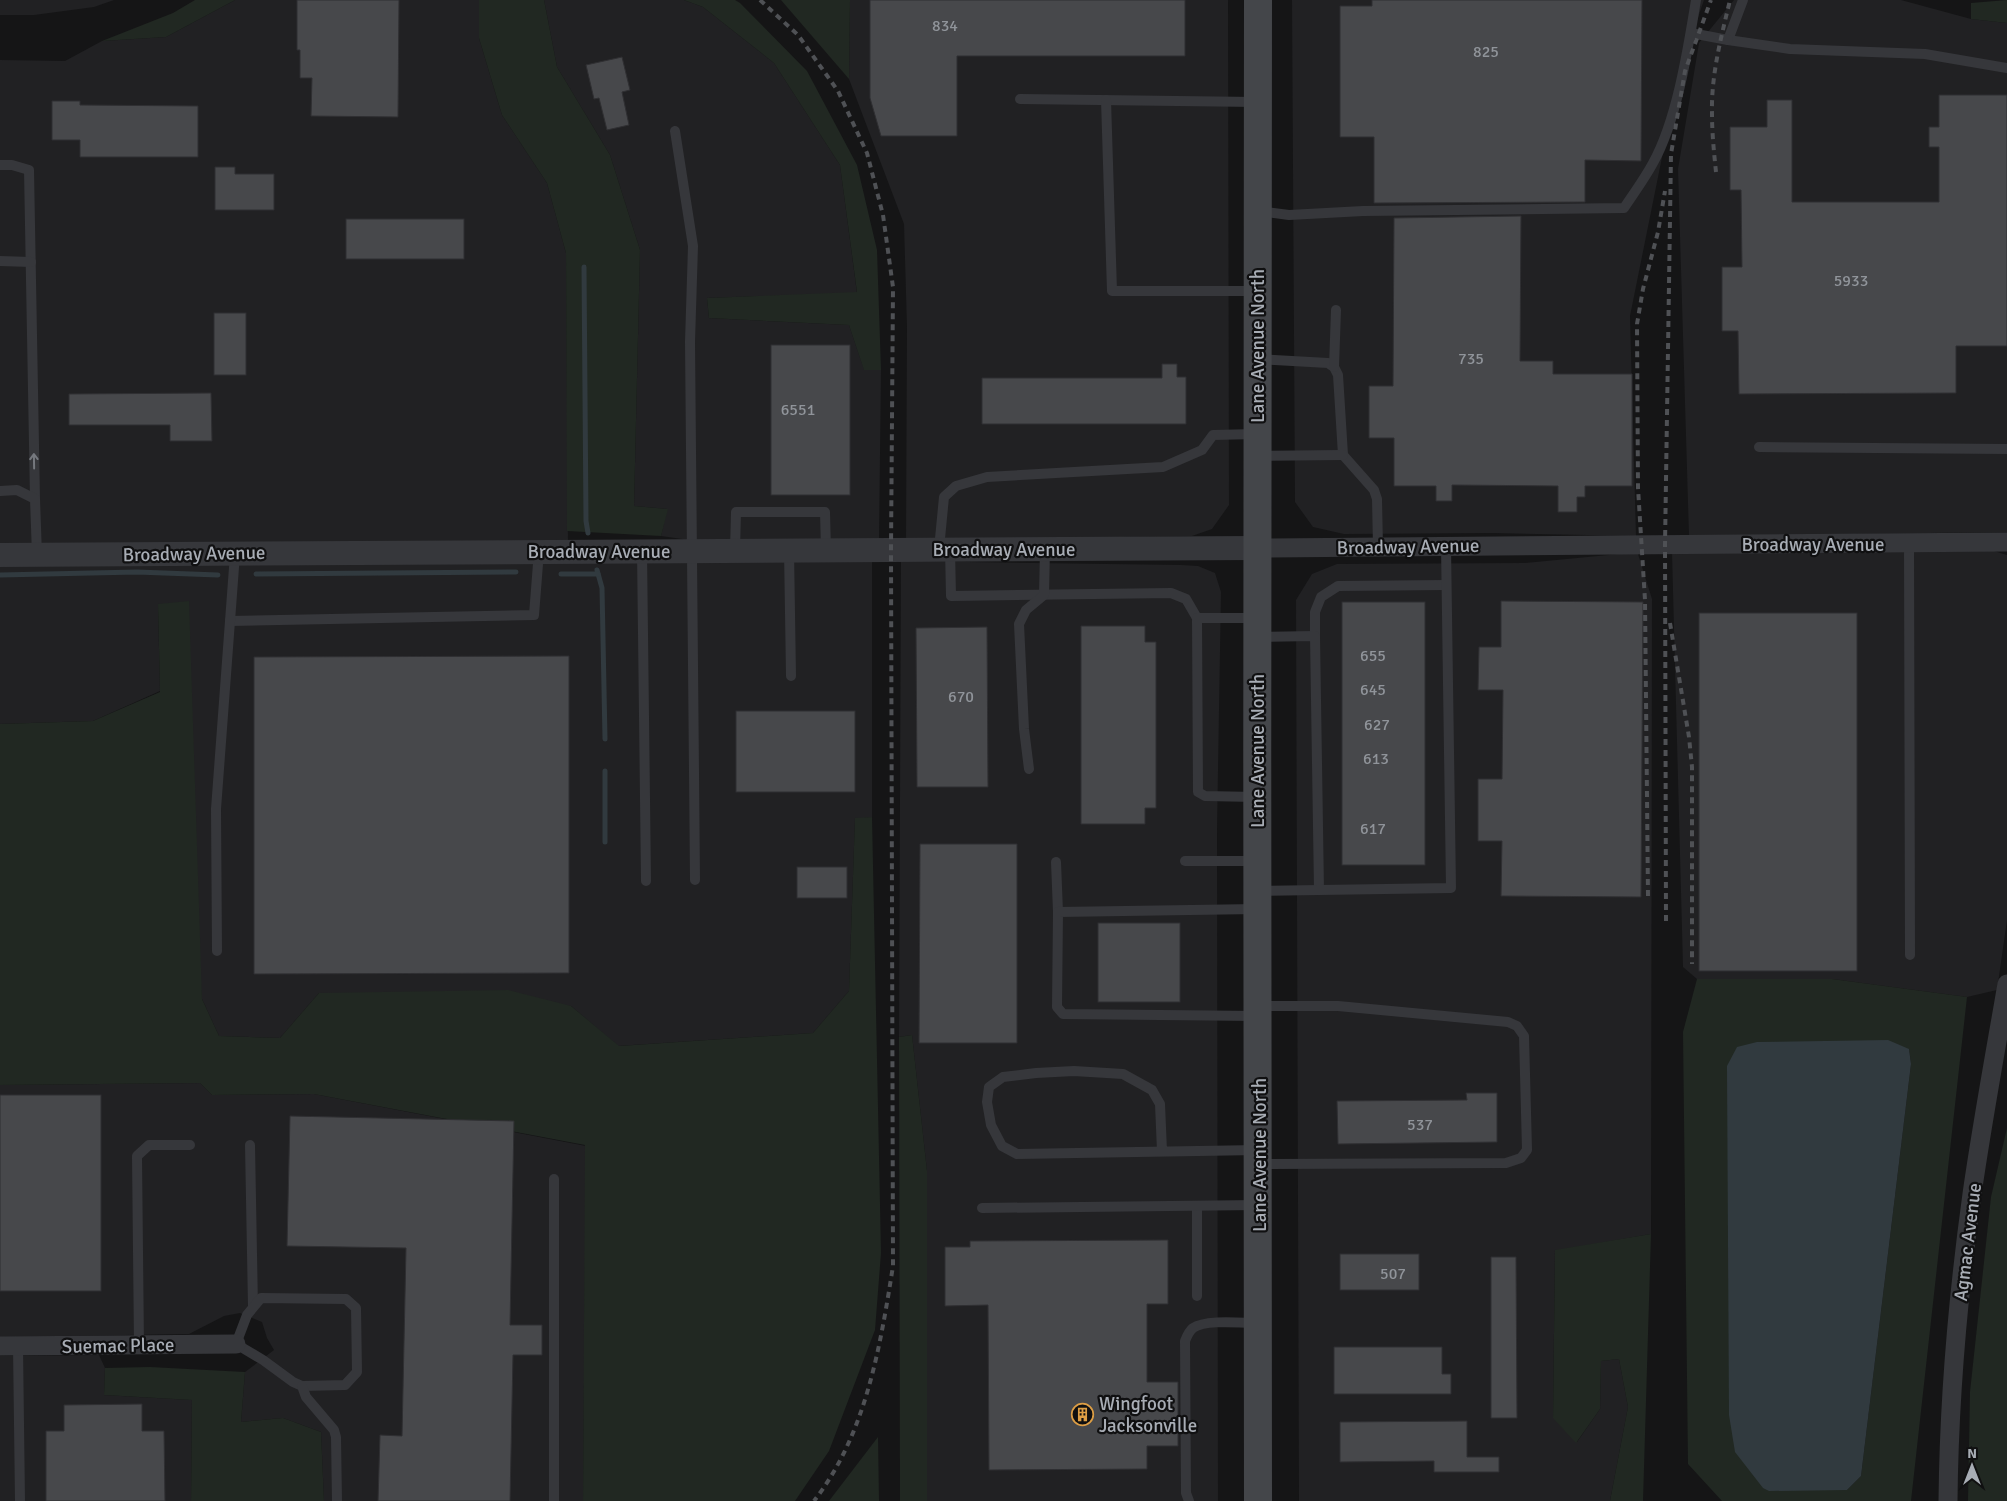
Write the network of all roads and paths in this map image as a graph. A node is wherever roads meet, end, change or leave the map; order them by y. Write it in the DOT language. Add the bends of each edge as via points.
graph roads {
  1 [pos="1258,0"];
  2 [pos="1696,0"];
  3 [pos="1743,0"];
  4 [pos="1691,34"];
  5 [pos="1728,40"];
  6 [pos="2007,68"];
  7 [pos="1020,99"];
  8 [pos="1106,100"];
  9 [pos="1257,102"];
  10 [pos="675,131"];
  11 [pos="0,165"];
  12 [pos="1257,211"];
  13 [pos="0,262"];
  14 [pos="31,262"];
  15 [pos="1257,290"];
  16 [pos="1336,310"];
  17 [pos="1257,359"];
  18 [pos="1334,367"];
  19 [pos="1256,445"];
  20 [pos="1760,447"];
  21 [pos="2007,449"];
  22 [pos="1343,455"];
  23 [pos="0,491"];
  24 [pos="35,499"];
  25 [pos="2007,542"];
  26 [pos="1909,543"];
  27 [pos="1446,546"];
  28 [pos="1378,547"];
  29 [pos="1256,548"];
  30 [pos="944,549"];
  31 [pos="1045,549"];
  32 [pos="692,550"];
  33 [pos="735,550"];
  34 [pos="789,550"];
  35 [pos="826,550"];
  36 [pos="539,551"];
  37 [pos="642,551"];
  38 [pos="235,553"];
  39 [pos="0,555"];
  40 [pos="37,555"];
  41 [pos="1446,585"];
  42 [pos="1044,595"];
  43 [pos="1198,618"];
  44 [pos="230,621"];
  45 [pos="1256,628"];
  46 [pos="1316,636"];
  47 [pos="791,676"];
  48 [pos="1029,768"];
  49 [pos="1257,797"];
  50 [pos="1186,861"];
  51 [pos="1257,861"];
  52 [pos="1056,862"];
  53 [pos="695,880"];
  54 [pos="646,881"];
  55 [pos="1319,890"];
  56 [pos="1258,900"];
  57 [pos="1058,912"];
  58 [pos="217,951"];
  59 [pos="1910,955"];
  60 [pos="2007,984"];
  61 [pos="1258,1011"];
  62 [pos="190,1145"];
  63 [pos="250,1145"];
  64 [pos="1162,1151"];
  65 [pos="1259,1157"];
  66 [pos="554,1179"];
  67 [pos="1259,1205"];
  68 [pos="1197,1206"];
  69 [pos="982,1208"];
  70 [pos="1198,1296"];
  71 [pos="253,1307"];
  72 [pos="1258,1323"];
  73 [pos="138,1344"];
  74 [pos="236,1344"];
  75 [pos="9,1346"];
  76 [pos="302,1386"];
  77 [pos="20,1501"];
  78 [pos="337,1501"];
  79 [pos="554,1501"];
  80 [pos="1189,1501"];
  81 [pos="1258,1501"];
  82 [pos="1948,1501"];
  1 -- 9 [label="main road, Lane Avenue North"];
  2 -- 4 [label="lane"];
  3 -- 5 [label="lane"];
  4 -- 5 [label="lane"];
  4 -- 12 [label="lane" via="1671,122 1654,162 1624,208 1289,215"];
  5 -- 6 [label="lane" via="1790,49 1925,54"];
  7 -- 8 [label="lane"];
  8 -- 9 [label="lane"];
  8 -- 15 [label="lane" via="1112,290"];
  9 -- 12 [label="main road, Lane Avenue North"];
  10 -- 32 [label="lane" via="693,246 690,342"];
  11 -- 14 [label="lane" via="28,170"];
  12 -- 15 [label="main road, Lane Avenue North"];
  13 -- 14 [label="lane"];
  24 -- 14 [label="lane, one-way"];
  15 -- 17 [label="main road, Lane Avenue North"];
  16 -- 18 [label="lane"];
  17 -- 18 [label="lane" via="1328,363"];
  17 -- 19 [label="main road, Lane Avenue North"];
  18 -- 22 [label="lane" via="1338,374"];
  19 -- 22 [label="lane"];
  19 -- 29 [label="main road, Lane Avenue North"];
  19 -- 30 [label="lane" via="1213,436 1202,450 1163,467 987,477 956,486 944,497"];
  20 -- 21 [label="lane"];
  22 -- 28 [label="lane" via="1374,490"];
  23 -- 24 [label="lane" via="17,490"];
  24 -- 40 [label="lane"];
  25 -- 26 [label="street, Broadway Avenue"];
  26 -- 27 [label="street, Broadway Avenue"];
  26 -- 59 [label="lane"];
  27 -- 28 [label="street, Broadway Avenue"];
  27 -- 41 [label="lane"];
  28 -- 29 [label="street, Broadway Avenue"];
  29 -- 31 [label="street, Broadway Avenue"];
  29 -- 45 [label="main road, Lane Avenue North"];
  30 -- 31 [label="street, Broadway Avenue"];
  30 -- 35 [label="street, Broadway Avenue"];
  30 -- 42 [label="lane" via="951,596"];
  31 -- 42 [label="lane"];
  32 -- 33 [label="street, Broadway Avenue"];
  32 -- 37 [label="street, Broadway Avenue"];
  32 -- 53 [label="lane"];
  33 -- 34 [label="street, Broadway Avenue"];
  33 -- 35 [label="lane" via="736,512 825,512"];
  34 -- 35 [label="street, Broadway Avenue"];
  34 -- 47 [label="lane"];
  36 -- 37 [label="street, Broadway Avenue"];
  36 -- 38 [label="street, Broadway Avenue"];
  36 -- 44 [label="lane" via="534,615"];
  37 -- 54 [label="lane"];
  38 -- 40 [label="street, Broadway Avenue"];
  38 -- 44 [label="lane"];
  39 -- 40 [label="street, Broadway Avenue"];
  41 -- 46 [label="lane" via="1338,586 1321,597 1315,612"];
  41 -- 55 [label="lane" via="1451,888"];
  42 -- 43 [label="lane" via="1171,593 1186,599"];
  42 -- 48 [label="lane" via="1026,610 1019,624"];
  43 -- 45 [label="lane"];
  43 -- 49 [label="lane" via="1198,792 1205,796"];
  44 -- 58 [label="lane" via="216,809"];
  45 -- 46 [label="lane"];
  45 -- 49 [label="main road, Lane Avenue North"];
  46 -- 55 [label="lane"];
  49 -- 51 [label="main road, Lane Avenue North"];
  50 -- 51 [label="lane"];
  51 -- 56 [label="main road, Lane Avenue North"];
  52 -- 57 [label="lane"];
  55 -- 56 [label="lane"];
  56 -- 57 [label="lane"];
  56 -- 61 [label="main road, Lane Avenue North"];
  57 -- 61 [label="lane" via="1057,1007 1063,1014"];
  60 -- 82 [label="street, Agmac Avenue" via="1972,1194 1960,1294 1948,1451"];
  61 -- 65 [label="main road, Lane Avenue North"];
  61 -- 65 [label="lane" via="1338,1006 1508,1022 1516,1026 1524,1036 1527,1150 1521,1158 1506,1163"];
  62 -- 73 [label="lane" via="149,1145 137,1156"];
  63 -- 71 [label="lane"];
  64 -- 64 [label="lane" via="1017,1154 1002,1146 991,1124 987,1102 989,1087 1003,1077 1036,1073 1123,1074 1152,1090 1160,1104"];
  64 -- 65 [label="lane"];
  65 -- 67 [label="main road, Lane Avenue North"];
  66 -- 79 [label="lane"];
  67 -- 68 [label="lane"];
  67 -- 72 [label="main road, Lane Avenue North"];
  68 -- 69 [label="lane"];
  68 -- 70 [label="lane"];
  71 -- 74 [label="lane" via="246,1316"];
  71 -- 76 [label="lane" via="261,1298 346,1299 356,1308 356,1372 345,1385"];
  72 -- 80 [label="lane" via="1202,1324 1192,1328 1188,1334 1186,1493"];
  72 -- 81 [label="main road, Lane Avenue North"];
  73 -- 74 [label="street, Suemac Place"];
  73 -- 75 [label="street, Suemac Place"];
  74 -- 76 [label="lane"];
  75 -- 77 [label="lane"];
  76 -- 78 [label="lane" via="306,1397 336,1436"];
}
